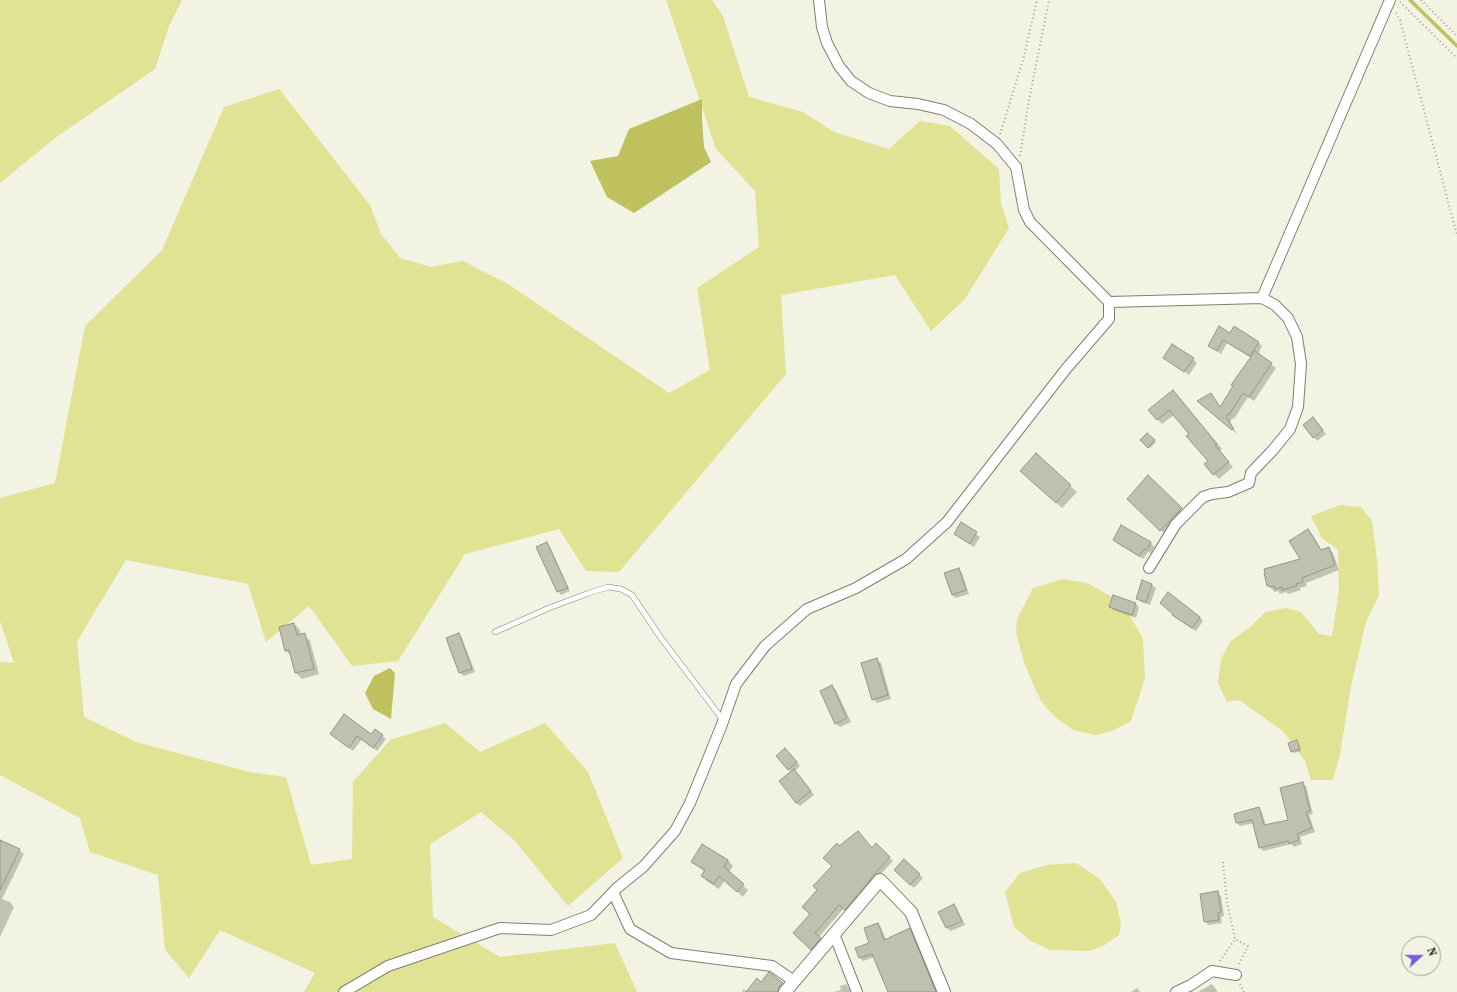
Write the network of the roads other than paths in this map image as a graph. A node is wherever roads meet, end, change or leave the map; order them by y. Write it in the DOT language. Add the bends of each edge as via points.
graph roads {
  1 [pos="819,0"];
  2 [pos="1392,1"];
  3 [pos="1262,298"];
  4 [pos="1110,302"];
  5 [pos="1149,568"];
  6 [pos="495,632"];
  7 [pos="723,720"];
  8 [pos="613,892"];
  9 [pos="834,934"];
  10 [pos="1236,975"];
  11 [pos="794,981"];
  12 [pos="344,992"];
  13 [pos="785,992"];
  14 [pos="857,992"];
  15 [pos="944,992"];
  16 [pos="1176,992"];
  1 -- 4 [label="street" via="827,43 839,66 851,81 869,93 890,101 944,110 971,124 997,144 1016,166 1024,210 1030,222"];
  2 -- 3 [label="street"];
  3 -- 4 [label="street"];
  3 -- 5 [label="street" via="1275,305 1288,318 1297,337 1301,364 1298,408 1290,429 1251,473 1249,483 1228,492 1203,497 1176,524"];
  4 -- 7 [label="street" via="1109,319 1066,369 947,522 906,559 856,588 807,609 765,646 736,684"];
  6 -- 7 [label="lane" via="589,593 608,587 621,589 632,595"];
  7 -- 8 [label="street" via="690,803 674,831 644,866"];
  8 -- 11 [label="street" via="630,930 671,953 772,966"];
  8 -- 12 [label="street" via="590,915 551,930 500,928 388,966"];
  9 -- 11 [label="street"];
  9 -- 14 [label="street"];
  9 -- 15 [label="street" via="880,880 911,912"];
  10 -- 16 [label="street" via="1212,971"];
  11 -- 13 [label="street"];
}
